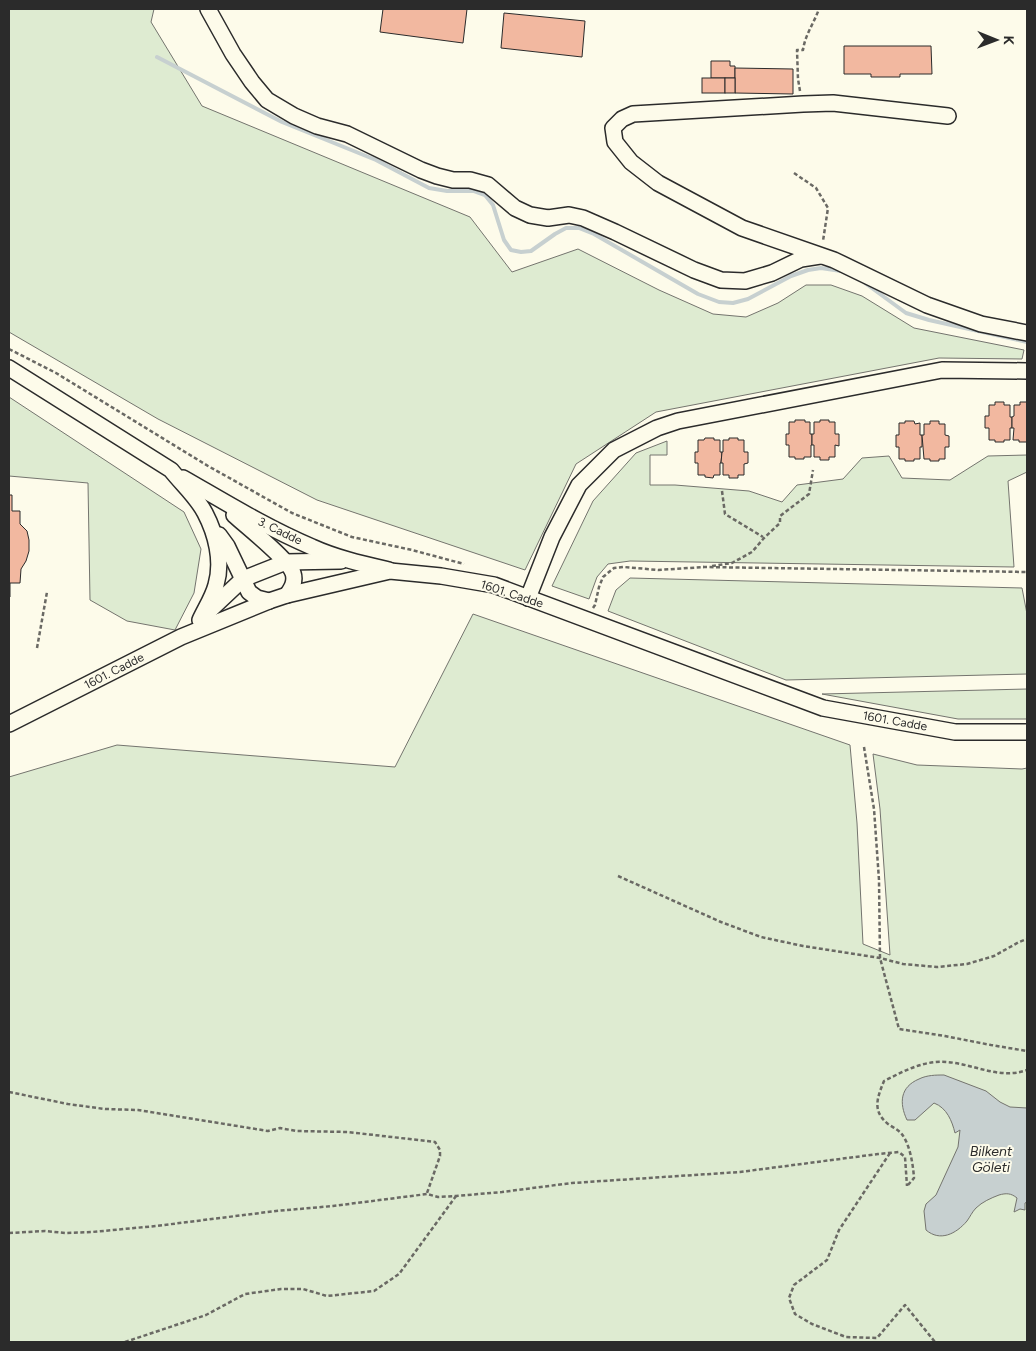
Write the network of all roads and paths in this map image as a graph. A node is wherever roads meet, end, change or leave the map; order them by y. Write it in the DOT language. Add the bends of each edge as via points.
graph roads {
  1 [pos="208,9"];
  2 [pos="819,9"];
  3 [pos="803,104"];
  4 [pos="948,116"];
  5 [pos="794,173"];
  6 [pos="822,256"];
  7 [pos="1027,333"];
  8 [pos="9,349"];
  9 [pos="9,368"];
  10 [pos="1027,371"];
  11 [pos="171,470"];
  12 [pos="812,470"];
  13 [pos="722,490"];
  14 [pos="212,495"];
  15 [pos="205,512"];
  16 [pos="764,538"];
  17 [pos="351,560"];
  18 [pos="286,562"];
  19 [pos="469,566"];
  20 [pos="703,567"];
  21 [pos="390,571"];
  22 [pos="1027,572"];
  23 [pos="243,579"];
  24 [pos="47,592"];
  25 [pos="287,595"];
  26 [pos="528,598"];
  27 [pos="268,601"];
  28 [pos="585,619"];
  29 [pos="200,620"];
  30 [pos="181,637"];
  31 [pos="37,648"];
  32 [pos="9,724"];
  33 [pos="1027,732"];
  34 [pos="864,747"];
  35 [pos="618,876"];
  36 [pos="1027,939"];
  37 [pos="880,958"];
  38 [pos="1027,1051"];
  39 [pos="1027,1070"];
  40 [pos="9,1092"];
  41 [pos="890,1153"];
  42 [pos="427,1194"];
  43 [pos="456,1196"];
  44 [pos="9,1232"];
  45 [pos="125,1342"];
  46 [pos="935,1342"];
  1 -- 6 [label="street" via="238,61 267,100 294,116 347,134 420,170 453,180 488,185 515,208 530,215 583,218 721,280 745,281 801,259"];
  2 -- 3 [label="path" via="803,50 797,50"];
  3 -- 4 [label="street" via="833,103"];
  3 -- 6 [label="street" via="633,114 622,118 614,128 615,142 631,162 658,183 742,228"];
  5 -- 6 [label="path" via="816,188 828,208"];
  6 -- 7 [label="street" via="927,305 981,324"];
  8 -- 19 [label="path" via="292,513 352,537"];
  9 -- 11 [label="street, 3. Cadde"];
  10 -- 26 [label="street" via="942,370 678,421 657,428 614,450 579,485 552,537"];
  11 -- 14 [label="street, 3. Cadde"];
  11 -- 15 [label="street"];
  12 -- 16 [label="path" via="808,494 780,516 780,523"];
  13 -- 16 [label="path" via="725,514"];
  14 -- 17 [label="street, 3. Cadde" via="313,548"];
  14 -- 18 [label="street, 3. Cadde"];
  15 -- 23 [label="street"];
  15 -- 29 [label="street" via="218,550 219,568 216,585"];
  16 -- 20 [label="path" via="752,552 732,563"];
  17 -- 18 [label="street, 3. Cadde"];
  17 -- 21 [label="street, 3. Cadde"];
  18 -- 23 [label="street, 3. Cadde"];
  18 -- 25 [label="street, 3. Cadde" via="294,573 294,584"];
  20 -- 22 [label="path"];
  20 -- 28 [label="path" via="614,568 603,577 595,605"];
  21 -- 25 [label="street, 1601. Cadde"];
  21 -- 26 [label="street, 1601. Cadde" via="494,585"];
  23 -- 27 [label="street" via="249,592"];
  23 -- 29 [label="street, 3. Cadde"];
  24 -- 31 [label="path"];
  25 -- 27 [label="street, 1601. Cadde"];
  26 -- 28 [label="street, 1601. Cadde"];
  27 -- 30 [label="street, 1601. Cadde"];
  28 -- 33 [label="street, 1601. Cadde" via="823,708 955,732"];
  29 -- 30 [label="street, 3. Cadde"];
  30 -- 32 [label="street, 1601. Cadde"];
  34 -- 37 [label="path" via="874,810"];
  35 -- 37 [label="path" via="761,937"];
  36 -- 37 [label="path" via="994,956 967,964 937,967"];
  37 -- 38 [label="path" via="899,1029"];
  39 -- 41 [label="path" via="1006,1074 946,1062 926,1063 884,1081 877,1109 881,1118 901,1133 909,1148 914,1178 907,1186 905,1157 899,1152"];
  40 -- 42 [label="path" via="68,1104 138,1110 268,1131 280,1128 348,1132 434,1142 440,1156"];
  41 -- 43 [label="path" via="740,1172 572,1182"];
  41 -- 46 [label="path" via="839,1230 826,1260 794,1285 789,1298 795,1314 846,1337 877,1338 905,1305"];
  42 -- 43 [label="path"];
  42 -- 44 [label="path" via="92,1232"];
  43 -- 45 [label="path" via="398,1274 374,1291 327,1296 302,1289 244,1294 206,1315"];
}
